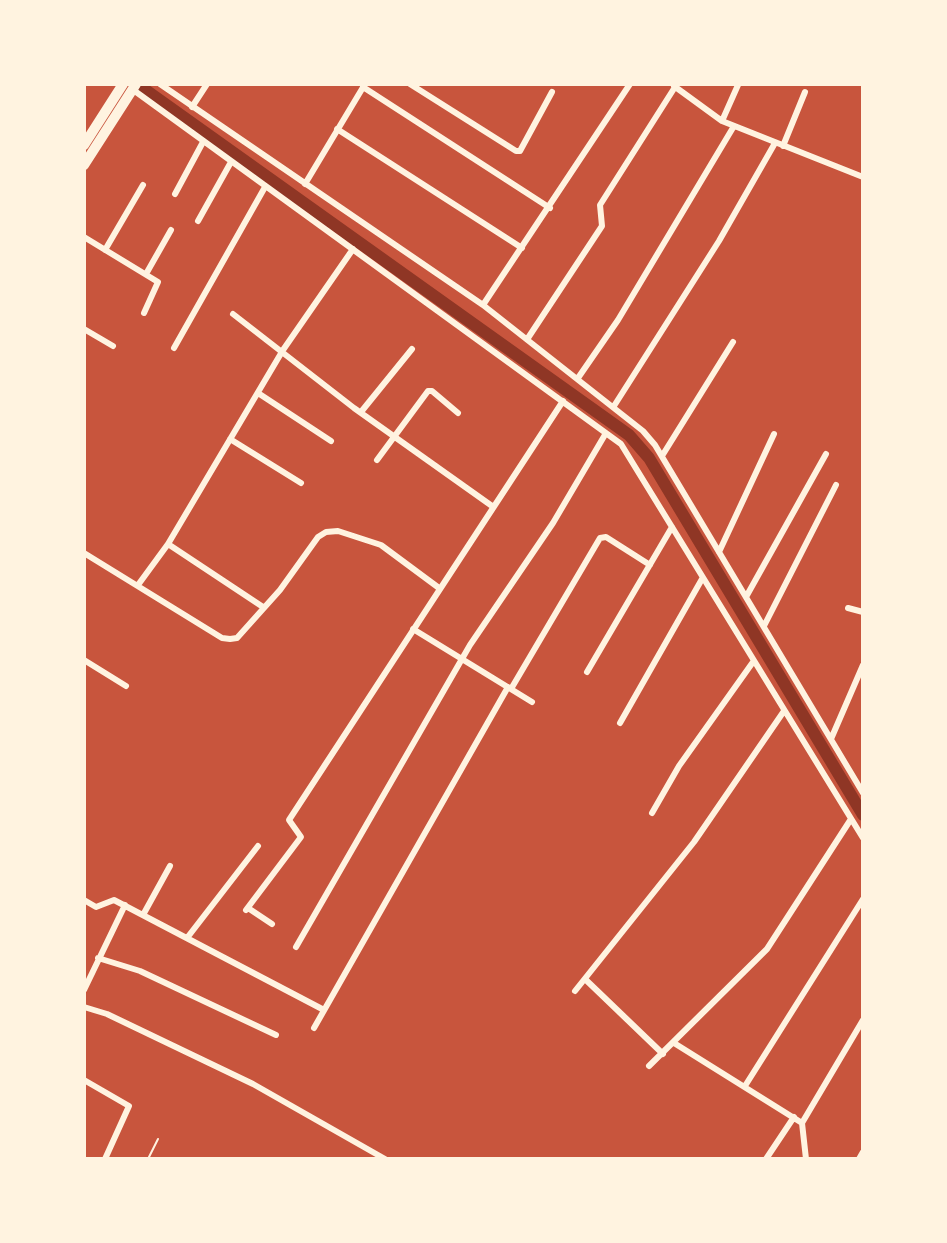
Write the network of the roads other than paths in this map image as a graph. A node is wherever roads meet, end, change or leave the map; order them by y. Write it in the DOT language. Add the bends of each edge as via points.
graph roads {
  1 [pos="160,84"];
  2 [pos="208,84"];
  3 [pos="410,84"];
  4 [pos="630,84"];
  5 [pos="127,85"];
  6 [pos="364,85"];
  7 [pos="673,85"];
  8 [pos="738,85"];
  9 [pos="552,92"];
  10 [pos="806,92"];
  11 [pos="192,107"];
  12 [pos="722,121"];
  13 [pos="734,125"];
  14 [pos="337,129"];
  15 [pos="203,142"];
  16 [pos="775,143"];
  17 [pos="84,145"];
  18 [pos="783,146"];
  19 [pos="231,162"];
  20 [pos="84,165"];
  21 [pos="863,177"];
  22 [pos="305,184"];
  23 [pos="144,186"];
  24 [pos="265,187"];
  25 [pos="175,194"];
  26 [pos="550,208"];
  27 [pos="198,221"];
  28 [pos="171,230"];
  29 [pos="84,237"];
  30 [pos="522,248"];
  31 [pos="105,250"];
  32 [pos="353,250"];
  33 [pos="146,274"];
  34 [pos="483,305"];
  35 [pos="144,313"];
  36 [pos="233,314"];
  37 [pos="84,329"];
  38 [pos="528,338"];
  39 [pos="733,342"];
  40 [pos="113,346"];
  41 [pos="174,348"];
  42 [pos="412,349"];
  43 [pos="283,350"];
  44 [pos="578,378"];
  45 [pos="258,393"];
  46 [pos="564,401"];
  47 [pos="614,406"];
  48 [pos="361,412"];
  49 [pos="458,413"];
  50 [pos="606,433"];
  51 [pos="774,434"];
  52 [pos="394,435"];
  53 [pos="230,439"];
  54 [pos="331,441"];
  55 [pos="826,454"];
  56 [pos="662,456"];
  57 [pos="377,460"];
  58 [pos="301,483"];
  59 [pos="836,485"];
  60 [pos="492,506"];
  61 [pos="672,527"];
  62 [pos="168,544"];
  63 [pos="719,552"];
  64 [pos="84,553"];
  65 [pos="650,565"];
  66 [pos="702,579"];
  67 [pos="138,585"];
  68 [pos="439,588"];
  69 [pos="746,597"];
  70 [pos="263,607"];
  71 [pos="848,608"];
  72 [pos="863,612"];
  73 [pos="764,626"];
  74 [pos="412,629"];
  75 [pos="84,660"];
  76 [pos="462,660"];
  77 [pos="753,662"];
  78 [pos="863,665"];
  79 [pos="587,672"];
  80 [pos="125,686"];
  81 [pos="509,688"];
  82 [pos="532,702"];
  83 [pos="784,711"];
  84 [pos="621,723"];
  85 [pos="831,739"];
  86 [pos="863,793"];
  87 [pos="652,813"];
  88 [pos="852,819"];
  89 [pos="863,838"];
  90 [pos="258,846"];
  91 [pos="170,866"];
  92 [pos="863,899"];
  93 [pos="84,900"];
  94 [pos="125,905"];
  95 [pos="143,915"];
  96 [pos="272,924"];
  97 [pos="187,938"];
  98 [pos="296,947"];
  99 [pos="98,958"];
  100 [pos="87,972"];
  101 [pos="586,980"];
  102 [pos="84,990"];
  103 [pos="575,991"];
  104 [pos="84,1007"];
  105 [pos="324,1010"];
  106 [pos="863,1020"];
  107 [pos="314,1028"];
  108 [pos="276,1035"];
  109 [pos="674,1043"];
  110 [pos="663,1054"];
  111 [pos="649,1066"];
  112 [pos="84,1080"];
  113 [pos="745,1086"];
  114 [pos="794,1117"];
  115 [pos="802,1123"];
  116 [pos="863,1152"];
  117 [pos="105,1159"];
  118 [pos="384,1159"];
  119 [pos="766,1159"];
  120 [pos="806,1159"];
  121 [pos="859,1159"];
  1 -- 11 [label="street"];
  2 -- 11 [label="street"];
  3 -- 9 [label="street" via="516,151"];
  4 -- 26 [label="street"];
  5 -- 15 [label="street"];
  5 -- 17 [label="main road"];
  5 -- 20 [label="main road"];
  6 -- 14 [label="street"];
  6 -- 26 [label="street"];
  7 -- 12 [label="street"];
  7 -- 38 [label="street" via="600,205 603,226"];
  8 -- 12 [label="street"];
  10 -- 18 [label="street"];
  11 -- 22 [label="street"];
  12 -- 13 [label="street"];
  13 -- 16 [label="street"];
  13 -- 44 [label="street" via="618,320"];
  14 -- 22 [label="street"];
  14 -- 30 [label="street"];
  15 -- 19 [label="street"];
  15 -- 25 [label="street"];
  16 -- 18 [label="street"];
  16 -- 47 [label="street"];
  18 -- 21 [label="street"];
  19 -- 24 [label="street"];
  19 -- 27 [label="street"];
  22 -- 34 [label="street"];
  23 -- 31 [label="street"];
  24 -- 32 [label="street"];
  24 -- 41 [label="street"];
  26 -- 30 [label="street"];
  28 -- 33 [label="street"];
  29 -- 31 [label="street"];
  30 -- 34 [label="street"];
  31 -- 33 [label="street"];
  32 -- 43 [label="street"];
  32 -- 46 [label="street"];
  33 -- 35 [label="street" via="159,285"];
  34 -- 38 [label="street"];
  36 -- 43 [label="street"];
  37 -- 40 [label="street"];
  38 -- 44 [label="street"];
  39 -- 56 [label="street"];
  42 -- 48 [label="street"];
  43 -- 45 [label="street"];
  43 -- 48 [label="street"];
  44 -- 47 [label="street"];
  45 -- 53 [label="street"];
  45 -- 54 [label="street"];
  46 -- 50 [label="street"];
  46 -- 60 [label="street"];
  47 -- 56 [label="street" via="643,430"];
  48 -- 52 [label="street"];
  49 -- 52 [label="street" via="428,391"];
  50 -- 61 [label="street" via="627,453"];
  50 -- 76 [label="street"];
  51 -- 63 [label="street"];
  52 -- 57 [label="street"];
  52 -- 60 [label="street"];
  53 -- 58 [label="street"];
  53 -- 62 [label="street"];
  55 -- 69 [label="street"];
  56 -- 63 [label="street"];
  59 -- 73 [label="street"];
  60 -- 68 [label="street"];
  61 -- 65 [label="street"];
  61 -- 66 [label="street"];
  62 -- 67 [label="street"];
  62 -- 70 [label="street"];
  63 -- 69 [label="street"];
  64 -- 67 [label="street"];
  65 -- 79 [label="street"];
  65 -- 81 [label="street" via="606,537 600,538"];
  66 -- 77 [label="street"];
  66 -- 84 [label="street"];
  67 -- 70 [label="street" via="222,638 237,638"];
  68 -- 70 [label="street" via="382,545 338,531 318,537"];
  68 -- 74 [label="street"];
  69 -- 73 [label="street"];
  71 -- 72 [label="street"];
  73 -- 85 [label="street"];
  74 -- 76 [label="street"];
  74 -- 96 [label="street" via="289,820 300,837 247,909"];
  75 -- 80 [label="street"];
  76 -- 81 [label="street"];
  76 -- 98 [label="street"];
  77 -- 83 [label="street"];
  77 -- 87 [label="street" via="679,766"];
  78 -- 85 [label="street"];
  81 -- 82 [label="street"];
  81 -- 105 [label="street"];
  83 -- 88 [label="street"];
  83 -- 101 [label="street" via="694,842"];
  85 -- 86 [label="street"];
  88 -- 89 [label="street"];
  88 -- 109 [label="street" via="767,949"];
  90 -- 97 [label="street"];
  91 -- 95 [label="street"];
  92 -- 113 [label="street"];
  93 -- 94 [label="street" via="96,907 114,900"];
  94 -- 95 [label="street"];
  94 -- 99 [label="street"];
  95 -- 97 [label="street"];
  97 -- 105 [label="street"];
  99 -- 100 [label="street"];
  99 -- 108 [label="street" via="140,971"];
  100 -- 102 [label="street"];
  101 -- 103 [label="street"];
  101 -- 110 [label="street"];
  104 -- 118 [label="street" via="253,1084"];
  105 -- 107 [label="street"];
  106 -- 115 [label="street"];
  109 -- 110 [label="street"];
  109 -- 113 [label="street"];
  110 -- 111 [label="street"];
  112 -- 117 [label="street" via="129,1106"];
  113 -- 114 [label="street"];
  114 -- 115 [label="street"];
  114 -- 119 [label="street"];
  115 -- 120 [label="street"];
  116 -- 121 [label="street"];
}
